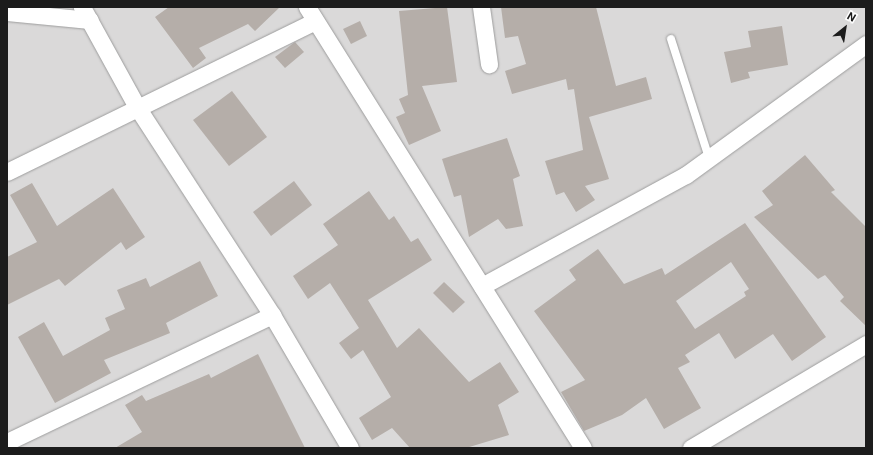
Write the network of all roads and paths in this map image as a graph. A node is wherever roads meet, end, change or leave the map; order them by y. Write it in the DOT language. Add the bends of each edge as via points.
graph roads {
  1 [pos="481,7"];
  2 [pos="7,12"];
  3 [pos="86,14"];
  4 [pos="311,14"];
  5 [pos="671,39"];
  6 [pos="866,44"];
  7 [pos="489,64"];
  8 [pos="137,107"];
  9 [pos="710,158"];
  10 [pos="7,172"];
  11 [pos="482,286"];
  12 [pos="272,314"];
  13 [pos="866,344"];
  14 [pos="7,442"];
  15 [pos="350,448"];
  16 [pos="583,448"];
  17 [pos="691,448"];
  1 -- 7 [label="street"];
  2 -- 3 [label="street"];
  3 -- 8 [label="street"];
  4 -- 8 [label="street"];
  4 -- 11 [label="street"];
  5 -- 9 [label="lane"];
  6 -- 9 [label="street"];
  8 -- 10 [label="street"];
  8 -- 12 [label="street"];
  9 -- 11 [label="street" via="686,175"];
  11 -- 16 [label="street"];
  12 -- 14 [label="street"];
  12 -- 15 [label="street"];
  13 -- 17 [label="street"];
}
